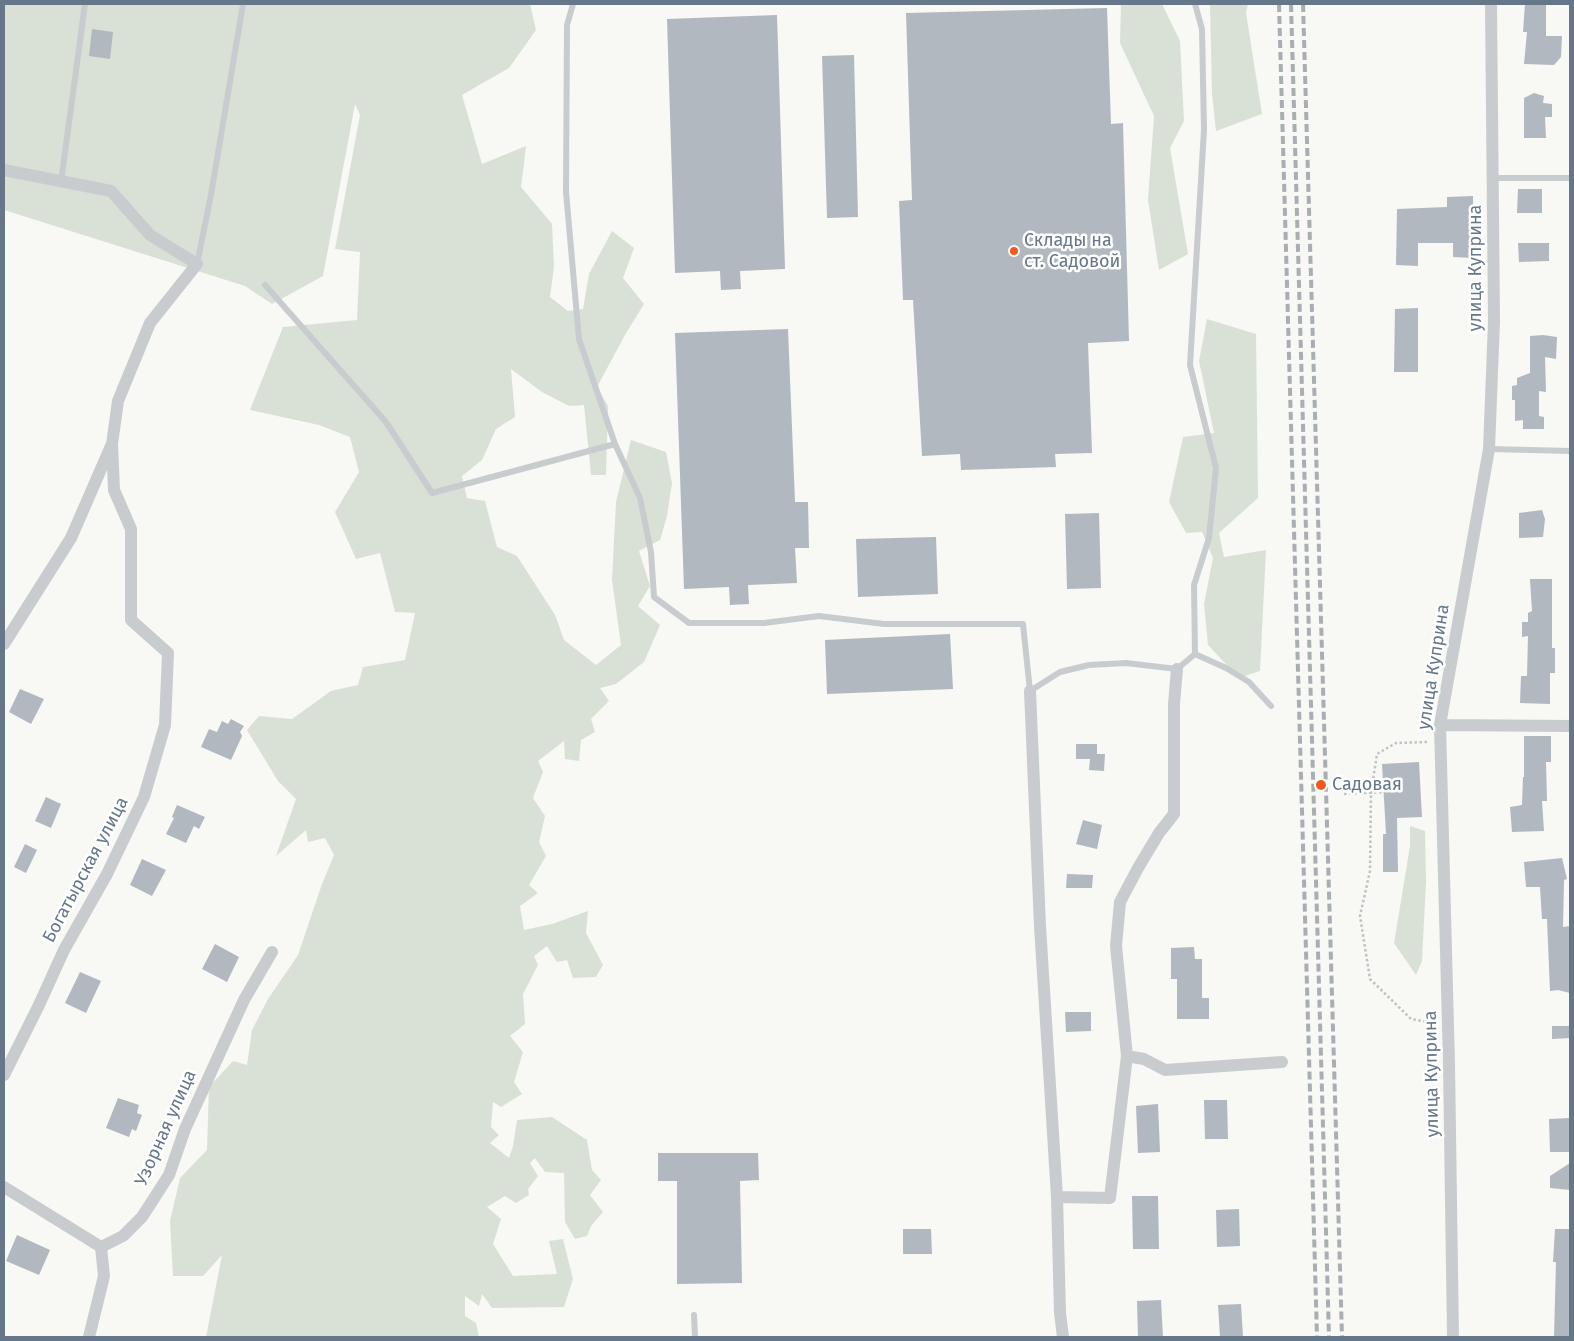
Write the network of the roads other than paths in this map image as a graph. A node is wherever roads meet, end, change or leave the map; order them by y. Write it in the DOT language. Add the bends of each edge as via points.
graph roads {
  1 [pos="85,4"];
  2 [pos="243,4"];
  3 [pos="573,4"];
  4 [pos="1196,4"];
  5 [pos="1492,4"];
  6 [pos="4,170"];
  7 [pos="1493,178"];
  8 [pos="1570,178"];
  9 [pos="61,182"];
  10 [pos="198,264"];
  11 [pos="264,285"];
  12 [pos="112,444"];
  13 [pos="615,444"];
  14 [pos="1489,449"];
  15 [pos="1570,451"];
  16 [pos="4,644"];
  17 [pos="1195,654"];
  18 [pos="1177,670"];
  19 [pos="1030,691"];
  20 [pos="1271,706"];
  21 [pos="1440,726"];
  22 [pos="1570,726"];
  23 [pos="272,952"];
  24 [pos="1127,1056"];
  25 [pos="1282,1062"];
  26 [pos="4,1075"];
  27 [pos="4,1187"];
  28 [pos="1057,1197"];
  29 [pos="101,1247"];
  30 [pos="694,1315"];
  31 [pos="89,1337"];
  32 [pos="695,1337"];
  33 [pos="1063,1337"];
  34 [pos="1453,1337"];
  1 -- 9 [label="lane"];
  2 -- 10 [label="lane"];
  3 -- 13 [label="lane" via="567,25 566,192 577,319 579,338"];
  4 -- 17 [label="lane" via="1202,29 1204,130 1190,365 1216,468 1209,538 1194,585"];
  5 -- 7 [label="street, улица Куприна"];
  6 -- 9 [label="street"];
  7 -- 8 [label="lane"];
  7 -- 14 [label="street, улица Куприна" via="1494,322"];
  9 -- 10 [label="street" via="111,191 150,235"];
  10 -- 12 [label="street, Богатырская улица" via="150,323 118,401"];
  11 -- 13 [label="lane" via="386,422 432,493"];
  12 -- 16 [label="street" via="71,538"];
  12 -- 26 [label="street, Богатырская улица" via="114,490 131,529 131,620 168,653 165,725 144,797 107,874 64,950"];
  13 -- 19 [label="lane" via="640,498 651,552 654,597 689,623 764,623 819,616 884,624 1023,624"];
  14 -- 15 [label="lane"];
  14 -- 21 [label="street, улица Куприна"];
  17 -- 18 [label="lane"];
  17 -- 20 [label="lane" via="1249,682"];
  18 -- 19 [label="lane" via="1126,663 1088,665 1060,672"];
  18 -- 24 [label="street" via="1174,814 1159,833 1120,902 1116,946"];
  19 -- 28 [label="street" via="1040,926"];
  21 -- 22 [label="street"];
  21 -- 34 [label="street, улица Куприна"];
  23 -- 29 [label="street, Узорная улица" via="244,1000 185,1129 169,1175 142,1217 123,1236"];
  24 -- 25 [label="street" via="1144,1059 1165,1070"];
  24 -- 28 [label="street" via="1110,1198"];
  27 -- 29 [label="street"];
  28 -- 33 [label="street"];
  29 -- 31 [label="street" via="104,1276"];
  30 -- 32 [label="lane"];
}
